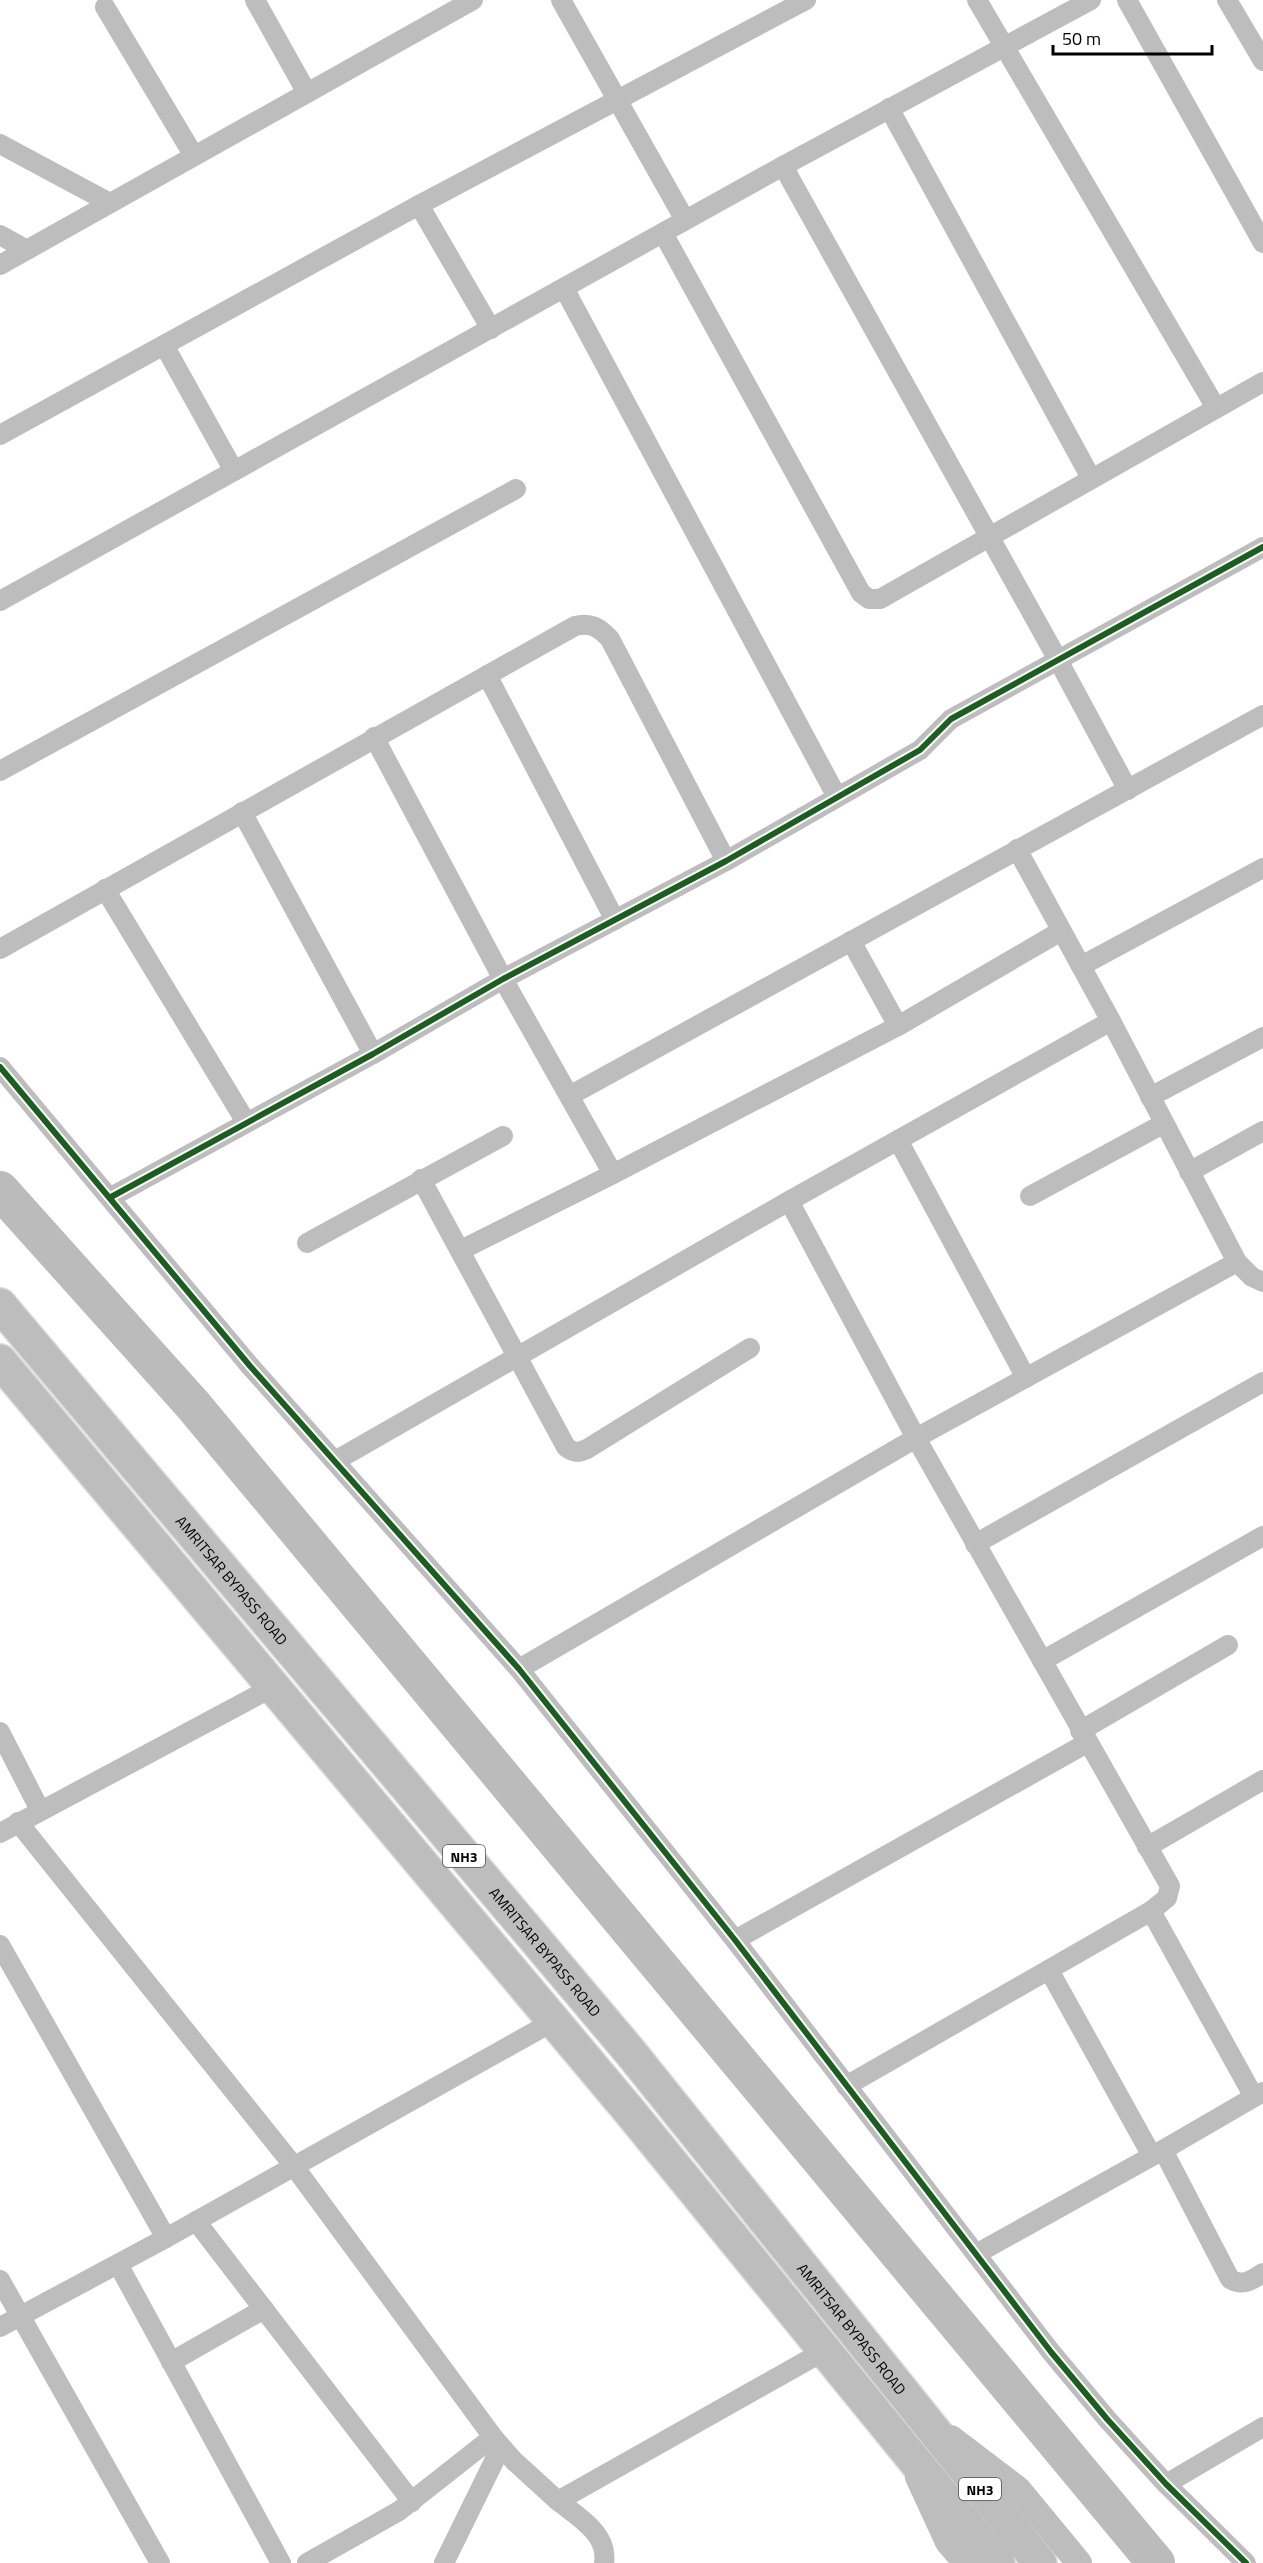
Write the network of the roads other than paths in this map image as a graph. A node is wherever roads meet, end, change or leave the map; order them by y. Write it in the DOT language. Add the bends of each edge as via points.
graph roads {
  1 [pos="255,0"];
  2 [pos="473,0"];
  3 [pos="561,0"];
  4 [pos="806,0"];
  5 [pos="977,0"];
  6 [pos="1091,0"];
  7 [pos="1126,0"];
  8 [pos="1227,0"];
  9 [pos="105,7"];
  10 [pos="1004,46"];
  11 [pos="1263,61"];
  12 [pos="307,93"];
  13 [pos="616,101"];
  14 [pos="889,108"];
  15 [pos="0,144"];
  16 [pos="194,156"];
  17 [pos="783,166"];
  18 [pos="110,203"];
  19 [pos="419,205"];
  20 [pos="685,220"];
  21 [pos="663,233"];
  22 [pos="0,235"];
  23 [pos="1263,243"];
  24 [pos="27,250"];
  25 [pos="0,265"];
  26 [pos="564,288"];
  27 [pos="491,328"];
  28 [pos="164,345"];
  29 [pos="1263,382"];
  30 [pos="1216,408"];
  31 [pos="0,435"];
  32 [pos="234,471"];
  33 [pos="1091,477"];
  34 [pos="516,489"];
  35 [pos="989,536"];
  36 [pos="1263,547"];
  37 [pos="0,601"];
  38 [pos="1058,660"];
  39 [pos="487,675"];
  40 [pos="1263,715"];
  41 [pos="374,737"];
  42 [pos="0,771"];
  43 [pos="1128,790"];
  44 [pos="837,797"];
  45 [pos="242,812"];
  46 [pos="1017,849"];
  47 [pos="726,861"];
  48 [pos="1263,868"];
  49 [pos="105,889"];
  50 [pos="615,920"];
  51 [pos="1061,931"];
  52 [pos="851,941"];
  53 [pos="0,949"];
  54 [pos="1081,966"];
  55 [pos="503,979"];
  56 [pos="1111,1021"];
  57 [pos="898,1026"];
  58 [pos="1263,1037"];
  59 [pos="373,1054"];
  60 [pos="0,1067"];
  61 [pos="571,1095"];
  62 [pos="1150,1097"];
  63 [pos="246,1122"];
  64 [pos="1163,1124"];
  65 [pos="1263,1131"];
  66 [pos="502,1136"];
  67 [pos="898,1140"];
  68 [pos="1189,1172"];
  69 [pos="613,1174"];
  70 [pos="421,1179"];
  71 [pos="1030,1196"];
  72 [pos="111,1197"];
  73 [pos="789,1201"];
  74 [pos="307,1243"];
  75 [pos="461,1250"];
  76 [pos="1237,1262"];
  77 [pos="1263,1282"];
  78 [pos="0,1305"];
  79 [pos="750,1348"];
  80 [pos="517,1356"];
  81 [pos="0,1361"];
  82 [pos="1026,1378"];
  83 [pos="1263,1382"];
  84 [pos="916,1438"];
  85 [pos="335,1461"];
  86 [pos="1263,1536"];
  87 [pos="975,1544"];
  88 [pos="1228,1645"];
  89 [pos="1042,1661"];
  90 [pos="519,1669"];
  91 [pos="273,1687"];
  92 [pos="0,1732"];
  93 [pos="1084,1737"];
  94 [pos="1263,1780"];
  95 [pos="40,1810"];
  96 [pos="18,1822"];
  97 [pos="0,1833"];
  98 [pos="1147,1847"];
  99 [pos="1151,1911"];
  100 [pos="735,1940"];
  101 [pos="0,1945"];
  102 [pos="1048,1970"];
  103 [pos="554,2021"];
  104 [pos="846,2086"];
  105 [pos="1259,2095"];
  106 [pos="1157,2153"];
  107 [pos="293,2165"];
  108 [pos="196,2221"];
  109 [pos="166,2238"];
  110 [pos="976,2253"];
  111 [pos="118,2264"];
  112 [pos="1263,2273"];
  113 [pos="0,2280"];
  114 [pos="264,2308"];
  115 [pos="20,2316"];
  116 [pos="0,2327"];
  117 [pos="824,2351"];
  118 [pos="171,2362"];
  119 [pos="909,2427"];
  120 [pos="1263,2427"];
  121 [pos="497,2442"];
  122 [pos="1166,2484"];
  123 [pos="558,2500"];
  124 [pos="412,2502"];
  125 [pos="160,2563"];
  126 [pos="281,2563"];
  127 [pos="307,2563"];
  128 [pos="444,2563"];
  129 [pos="604,2563"];
  130 [pos="966,2563"];
  131 [pos="999,2563"];
  132 [pos="1040,2563"];
  133 [pos="1079,2563"];
  134 [pos="1245,2563"];
  1 -- 12 [label="street"];
  2 -- 12 [label="street"];
  3 -- 13 [label="street"];
  4 -- 13 [label="street"];
  5 -- 10 [label="street"];
  6 -- 10 [label="street"];
  7 -- 23 [label="street"];
  8 -- 11 [label="street"];
  9 -- 16 [label="street"];
  10 -- 14 [label="street"];
  10 -- 30 [label="street"];
  12 -- 16 [label="street"];
  13 -- 19 [label="street"];
  13 -- 20 [label="street"];
  14 -- 17 [label="street"];
  14 -- 33 [label="street"];
  15 -- 18 [label="street"];
  16 -- 18 [label="street"];
  17 -- 20 [label="street"];
  17 -- 35 [label="street"];
  18 -- 24 [label="street"];
  19 -- 27 [label="street"];
  19 -- 28 [label="street"];
  20 -- 21 [label="street"];
  21 -- 26 [label="street"];
  21 -- 35 [label="street" via="864,597 880,600"];
  22 -- 24 [label="street"];
  24 -- 25 [label="street"];
  26 -- 27 [label="street"];
  26 -- 44 [label="street"];
  27 -- 32 [label="street"];
  28 -- 31 [label="street"];
  28 -- 32 [label="street"];
  29 -- 30 [label="street"];
  30 -- 33 [label="street"];
  32 -- 37 [label="street"];
  33 -- 35 [label="street"];
  34 -- 42 [label="street"];
  35 -- 38 [label="street"];
  36 -- 38 [label="street"];
  38 -- 43 [label="street"];
  38 -- 44 [label="street" via="951,719 920,750"];
  39 -- 41 [label="street"];
  39 -- 47 [label="street" via="575,626 584,624 601,630 610,639"];
  39 -- 50 [label="street"];
  40 -- 43 [label="street"];
  41 -- 45 [label="street"];
  41 -- 55 [label="street"];
  43 -- 46 [label="street"];
  44 -- 47 [label="street"];
  45 -- 49 [label="street"];
  45 -- 59 [label="street"];
  46 -- 51 [label="street"];
  46 -- 52 [label="street"];
  47 -- 50 [label="street"];
  48 -- 54 [label="street"];
  49 -- 53 [label="street"];
  49 -- 63 [label="street"];
  50 -- 55 [label="street"];
  51 -- 54 [label="street"];
  51 -- 57 [label="street"];
  52 -- 57 [label="street"];
  52 -- 61 [label="street"];
  54 -- 56 [label="street"];
  55 -- 59 [label="street"];
  55 -- 61 [label="street"];
  56 -- 62 [label="street"];
  56 -- 67 [label="street"];
  57 -- 69 [label="street"];
  58 -- 62 [label="street"];
  59 -- 63 [label="street"];
  60 -- 72 [label="street"];
  61 -- 69 [label="street"];
  62 -- 64 [label="street"];
  63 -- 72 [label="street"];
  64 -- 68 [label="street"];
  64 -- 71 [label="street"];
  65 -- 68 [label="street"];
  66 -- 70 [label="street"];
  67 -- 73 [label="street"];
  67 -- 82 [label="street"];
  68 -- 76 [label="street"];
  69 -- 75 [label="street"];
  70 -- 74 [label="street"];
  70 -- 75 [label="street"];
  72 -- 85 [label="street" via="250,1366"];
  73 -- 80 [label="street"];
  73 -- 84 [label="street"];
  75 -- 80 [label="street"];
  76 -- 77 [label="street"];
  76 -- 82 [label="street"];
  78 -- 119 [label="highway, AMRITSAR BYPASS ROAD / NH3" via="631,2053"];
  79 -- 80 [label="street" via="576,1453 567,1447"];
  80 -- 85 [label="street"];
  81 -- 91 [label="highway, NH3"];
  82 -- 84 [label="street"];
  83 -- 87 [label="street"];
  84 -- 87 [label="street"];
  84 -- 90 [label="street"];
  85 -- 90 [label="street"];
  86 -- 89 [label="street"];
  87 -- 89 [label="street"];
  88 -- 93 [label="street"];
  89 -- 93 [label="street"];
  90 -- 100 [label="street"];
  91 -- 95 [label="street"];
  91 -- 103 [label="highway, NH3"];
  92 -- 95 [label="street"];
  93 -- 98 [label="street"];
  93 -- 100 [label="street"];
  94 -- 98 [label="street"];
  95 -- 96 [label="street"];
  96 -- 97 [label="street"];
  96 -- 107 [label="street"];
  98 -- 99 [label="street" via="1170,1886 1167,1898"];
  99 -- 102 [label="street"];
  99 -- 105 [label="street"];
  100 -- 104 [label="street"];
  101 -- 109 [label="street"];
  102 -- 104 [label="street"];
  102 -- 106 [label="street"];
  103 -- 107 [label="street"];
  103 -- 117 [label="highway, NH3"];
  104 -- 110 [label="street"];
  105 -- 106 [label="street"];
  106 -- 110 [label="street"];
  106 -- 112 [label="street" via="1230,2279 1248,2282"];
  107 -- 108 [label="street"];
  107 -- 121 [label="street"];
  108 -- 109 [label="street"];
  108 -- 114 [label="street"];
  109 -- 111 [label="street"];
  110 -- 122 [label="street" via="1051,2352"];
  111 -- 115 [label="street"];
  111 -- 118 [label="street"];
  113 -- 115 [label="street"];
  114 -- 118 [label="street"];
  114 -- 124 [label="street"];
  115 -- 116 [label="street"];
  115 -- 125 [label="street"];
  117 -- 119 [label="highway, NH3"];
  117 -- 123 [label="street"];
  118 -- 126 [label="street"];
  119 -- 130 [label="street" via="948,2542"];
  119 -- 131 [label="highway, NH3"];
  119 -- 132 [label="highway, NH3"];
  119 -- 133 [label="street" via="1018,2489"];
  120 -- 122 [label="street"];
  121 -- 123 [label="street"];
  121 -- 124 [label="street"];
  121 -- 128 [label="street"];
  122 -- 134 [label="street"];
  123 -- 129 [label="street" via="599,2538"];
  124 -- 127 [label="street"];
}
